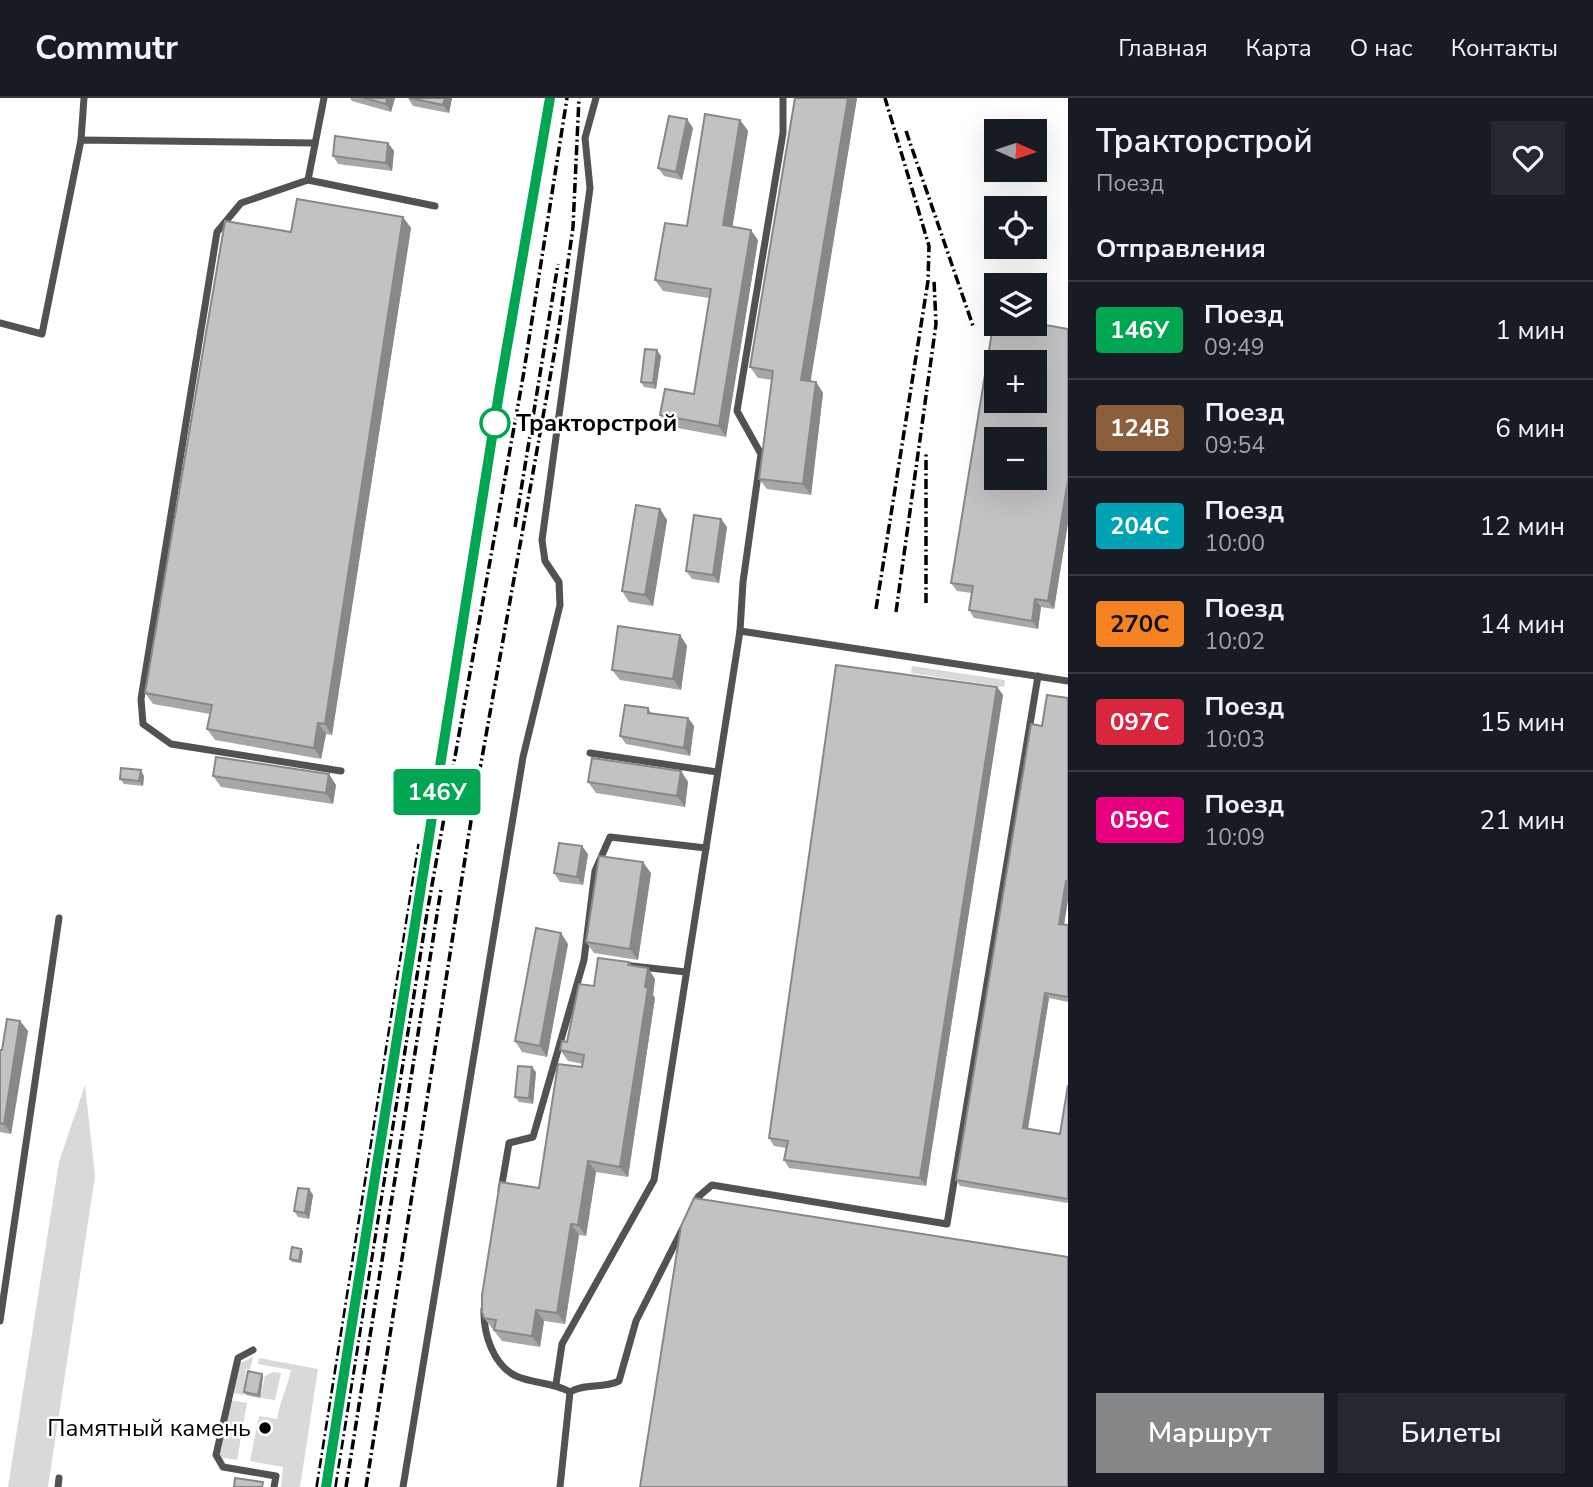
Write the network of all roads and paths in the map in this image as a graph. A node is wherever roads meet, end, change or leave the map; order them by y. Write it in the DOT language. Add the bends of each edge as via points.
graph roads {
  1 [pos="84,98"];
  2 [pos="324,98"];
  3 [pos="596,98"];
  4 [pos="783,98"];
  5 [pos="81,140"];
  6 [pos="315,143"];
  7 [pos="308,180"];
  8 [pos="435,206"];
  9 [pos="0,323"];
  10 [pos="740,631"];
  11 [pos="1068,671"];
  12 [pos="1038,676"];
  13 [pos="1067,681"];
  14 [pos="590,753"];
  15 [pos="341,771"];
  16 [pos="717,772"];
  17 [pos="706,848"];
  18 [pos="59,918"];
  19 [pos="584,960"];
  20 [pos="597,961"];
  21 [pos="610,963"];
  22 [pos="686,972"];
  23 [pos="500,1198"];
  24 [pos="692,1209"];
  25 [pos="686,1221"];
  26 [pos="484,1304"];
  27 [pos="0,1321"];
  28 [pos="253,1350"];
  29 [pos="556,1384"];
  30 [pos="570,1392"];
  31 [pos="59,1478"];
  32 [pos="58,1487"];
  33 [pos="274,1487"];
  34 [pos="403,1487"];
  35 [pos="560,1487"];
  1 -- 5 [label="lane"];
  2 -- 6 [label="lane"];
  3 -- 34 [label="lane" via="585,138 590,188 542,540 545,561 559,582 560,605 523,757"];
  4 -- 10 [label="lane" via="783,133 737,411 761,454"];
  5 -- 6 [label="lane"];
  5 -- 9 [label="lane" via="42,334"];
  6 -- 7 [label="lane"];
  7 -- 8 [label="lane"];
  7 -- 15 [label="lane" via="241,203 217,232 141,699 143,724 171,744"];
  10 -- 12 [label="lane"];
  10 -- 16 [label="lane"];
  11 -- 13 [label="lane"];
  12 -- 13 [label="lane"];
  12 -- 24 [label="lane" via="947,1224 712,1185"];
  14 -- 16 [label="lane"];
  16 -- 17 [label="lane"];
  17 -- 19 [label="lane" via="610,837 595,871"];
  17 -- 22 [label="lane"];
  18 -- 27 [label="lane"];
  19 -- 20 [label="lane"];
  19 -- 23 [label="lane" via="533,1136 509,1143"];
  21 -- 22 [label="lane"];
  22 -- 29 [label="lane" via="654,1180 562,1344"];
  25 -- 30 [label="lane" via="636,1321 619,1381 604,1388 579,1386"];
  26 -- 29 [label="lane" via="483,1324 497,1361 516,1376"];
  28 -- 33 [label="lane" via="237,1358 216,1455 223,1467 276,1476"];
  29 -- 30 [label="lane"];
  30 -- 35 [label="lane"];
  31 -- 32 [label="lane"];
}
